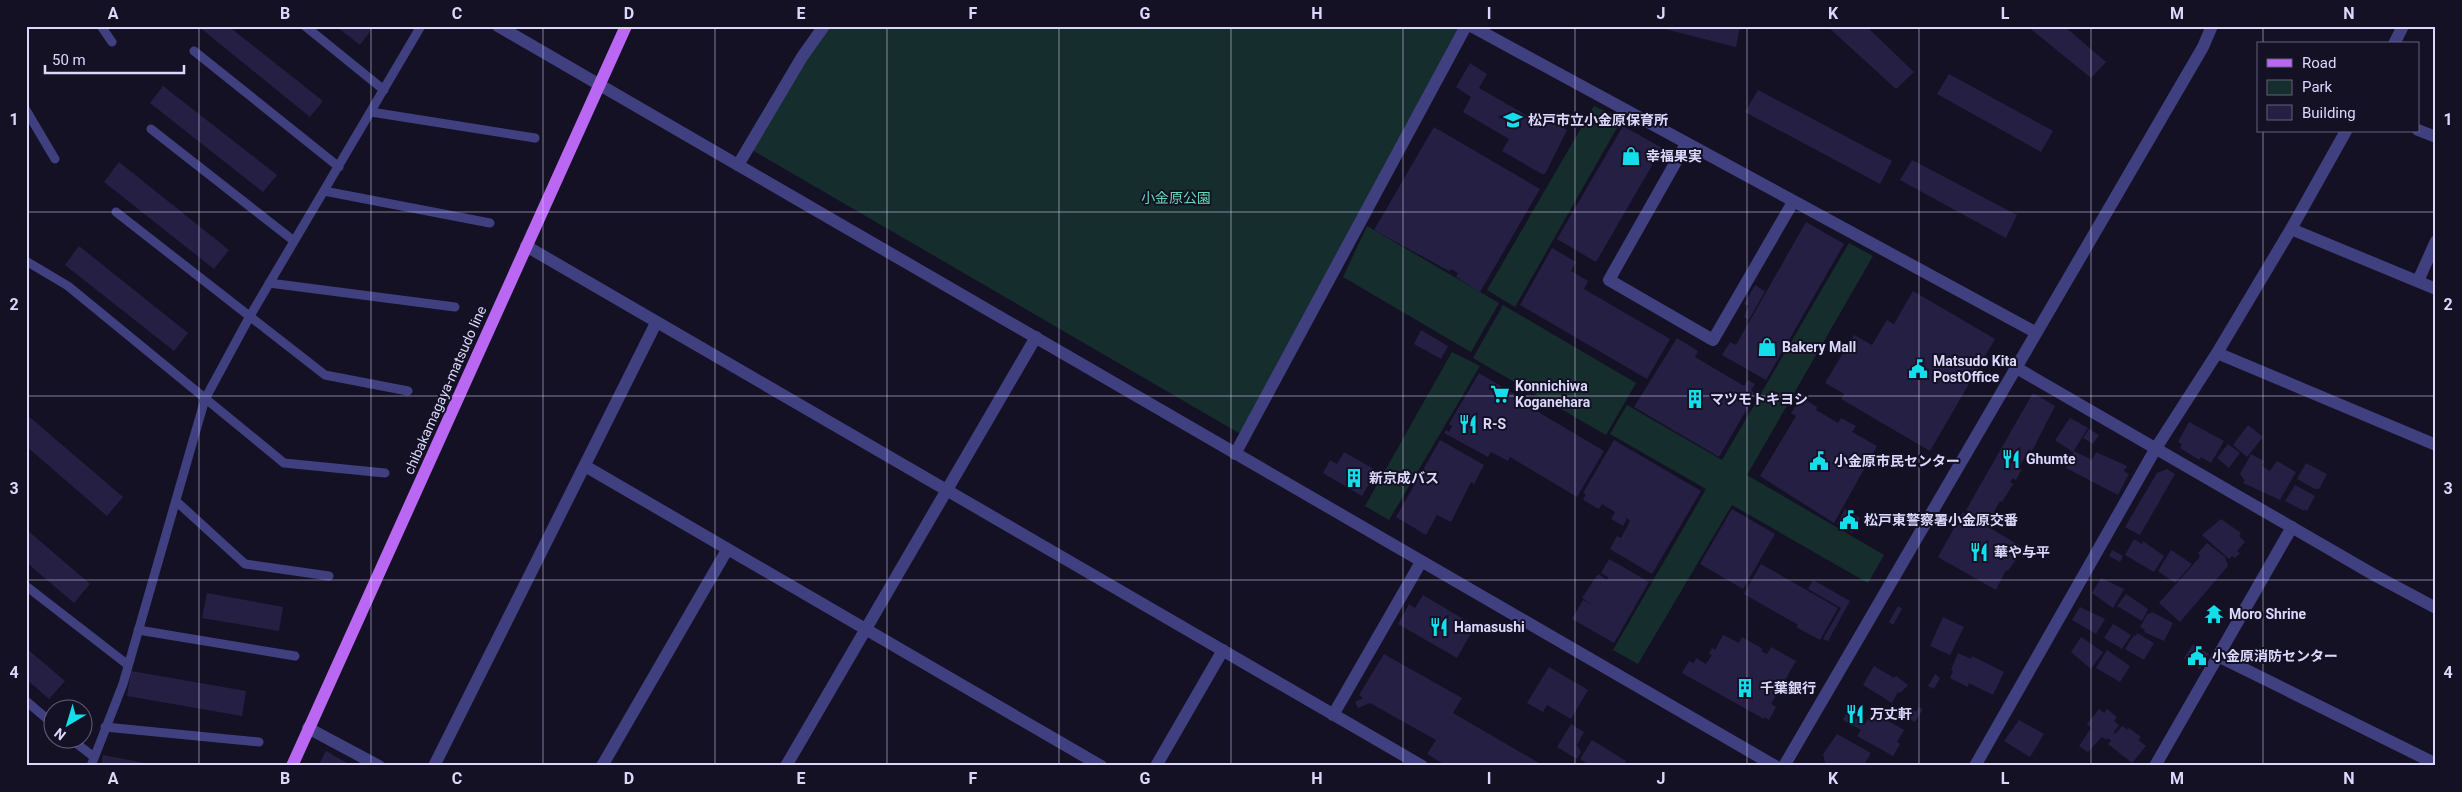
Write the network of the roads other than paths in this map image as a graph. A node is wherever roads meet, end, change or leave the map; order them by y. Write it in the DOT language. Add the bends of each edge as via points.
graph roads {
  1 [pos="101,26"];
  2 [pos="305,26"];
  3 [pos="421,26"];
  4 [pos="498,26"];
  5 [pos="626,26"];
  6 [pos="824,26"];
  7 [pos="1466,26"];
  8 [pos="1471,26"];
  9 [pos="2212,26"];
  10 [pos="2404,26"];
  11 [pos="112,42"];
  12 [pos="2395,42"];
  13 [pos="194,51"];
  14 [pos="598,85"];
  15 [pos="384,90"];
  16 [pos="26,110"];
  17 [pos="371,112"];
  18 [pos="151,129"];
  19 [pos="2420,131"];
  20 [pos="2345,132"];
  21 [pos="2436,137"];
  22 [pos="535,138"];
  23 [pos="1686,144"];
  24 [pos="55,159"];
  25 [pos="738,165"];
  26 [pos="338,167"];
  27 [pos="324,191"];
  28 [pos="1793,202"];
  29 [pos="116,212"];
  30 [pos="490,223"];
  31 [pos="2292,229"];
  32 [pos="294,241"];
  33 [pos="2436,241"];
  34 [pos="526,246"];
  35 [pos="26,261"];
  36 [pos="2418,281"];
  37 [pos="269,283"];
  38 [pos="2436,289"];
  39 [pos="455,307"];
  40 [pos="250,316"];
  41 [pos="656,322"];
  42 [pos="2035,332"];
  43 [pos="1036,337"];
  44 [pos="2217,353"];
  45 [pos="2015,367"];
  46 [pos="408,391"];
  47 [pos="205,398"];
  48 [pos="2436,446"];
  49 [pos="2156,448"];
  50 [pos="1234,454"];
  51 [pos="585,466"];
  52 [pos="385,473"];
  53 [pos="946,490"];
  54 [pos="176,501"];
  55 [pos="2292,528"];
  56 [pos="727,550"];
  57 [pos="1421,562"];
  58 [pos="329,576"];
  59 [pos="26,586"];
  60 [pos="2436,608"];
  61 [pos="865,629"];
  62 [pos="138,630"];
  63 [pos="1223,650"];
  64 [pos="295,656"];
  65 [pos="2218,656"];
  66 [pos="128,665"];
  67 [pos="26,701"];
  68 [pos="42,715"];
  69 [pos="1333,715"];
  70 [pos="105,728"];
  71 [pos="308,728"];
  72 [pos="259,742"];
  73 [pos="81,750"];
  74 [pos="92,762"];
  75 [pos="2436,764"];
  76 [pos="292,766"];
  77 [pos="379,766"];
  78 [pos="434,766"];
  79 [pos="602,766"];
  80 [pos="786,766"];
  81 [pos="1101,766"];
  82 [pos="1156,766"];
  83 [pos="1422,766"];
  84 [pos="1775,766"];
  85 [pos="1784,766"];
  86 [pos="1975,766"];
  87 [pos="2155,766"];
  1 -- 11 [label="lane"];
  2 -- 15 [label="lane"];
  3 -- 15 [label="lane"];
  4 -- 14 [label="street"];
  5 -- 14 [label="main road, chibakamagaya-matsudo line"];
  6 -- 25 [label="street"];
  7 -- 50 [label="street"];
  8 -- 23 [label="street"];
  9 -- 42 [label="street" via="2203,47"];
  10 -- 12 [label="street"];
  13 -- 26 [label="lane"];
  14 -- 25 [label="street"];
  14 -- 34 [label="main road, chibakamagaya-matsudo line"];
  15 -- 17 [label="lane"];
  16 -- 24 [label="lane"];
  17 -- 22 [label="lane"];
  17 -- 26 [label="lane"];
  18 -- 32 [label="lane"];
  19 -- 21 [label="street"];
  20 -- 31 [label="street"];
  23 -- 28 [label="street"];
  23 -- 28 [label="street" via="1609,280 1713,340"];
  25 -- 43 [label="street"];
  26 -- 27 [label="lane"];
  27 -- 30 [label="lane"];
  27 -- 32 [label="lane"];
  28 -- 42 [label="street"];
  29 -- 40 [label="lane"];
  31 -- 36 [label="street"];
  31 -- 44 [label="street"];
  32 -- 37 [label="lane"];
  33 -- 36 [label="street"];
  34 -- 41 [label="street"];
  34 -- 71 [label="main road, chibakamagaya-matsudo line"];
  35 -- 47 [label="lane" via="68,286"];
  36 -- 38 [label="street"];
  37 -- 39 [label="lane"];
  37 -- 40 [label="lane"];
  40 -- 46 [label="lane" via="325,375"];
  40 -- 47 [label="lane"];
  41 -- 51 [label="street"];
  41 -- 53 [label="street"];
  42 -- 45 [label="street"];
  43 -- 50 [label="street"];
  43 -- 53 [label="street"];
  44 -- 48 [label="street"];
  44 -- 49 [label="street"];
  45 -- 49 [label="street"];
  45 -- 85 [label="street"];
  47 -- 52 [label="lane" via="284,463"];
  47 -- 54 [label="lane"];
  49 -- 55 [label="street"];
  49 -- 86 [label="street"];
  50 -- 57 [label="street"];
  51 -- 56 [label="street"];
  51 -- 78 [label="street"];
  53 -- 61 [label="street"];
  53 -- 63 [label="street"];
  54 -- 58 [label="lane" via="245,564"];
  54 -- 62 [label="lane"];
  55 -- 60 [label="street"];
  55 -- 65 [label="street"];
  56 -- 61 [label="street"];
  56 -- 79 [label="street"];
  57 -- 69 [label="street"];
  57 -- 84 [label="street"];
  59 -- 66 [label="lane"];
  61 -- 80 [label="street"];
  61 -- 81 [label="street"];
  62 -- 64 [label="lane"];
  62 -- 66 [label="lane"];
  63 -- 69 [label="street"];
  63 -- 82 [label="street"];
  65 -- 75 [label="street"];
  65 -- 87 [label="street"];
  66 -- 70 [label="lane"];
  67 -- 68 [label="lane"];
  69 -- 83 [label="street"];
  70 -- 72 [label="lane"];
  70 -- 74 [label="lane"];
  71 -- 76 [label="main road, chibakamagaya-matsudo line"];
  71 -- 77 [label="street"];
  73 -- 74 [label="lane"];
}
